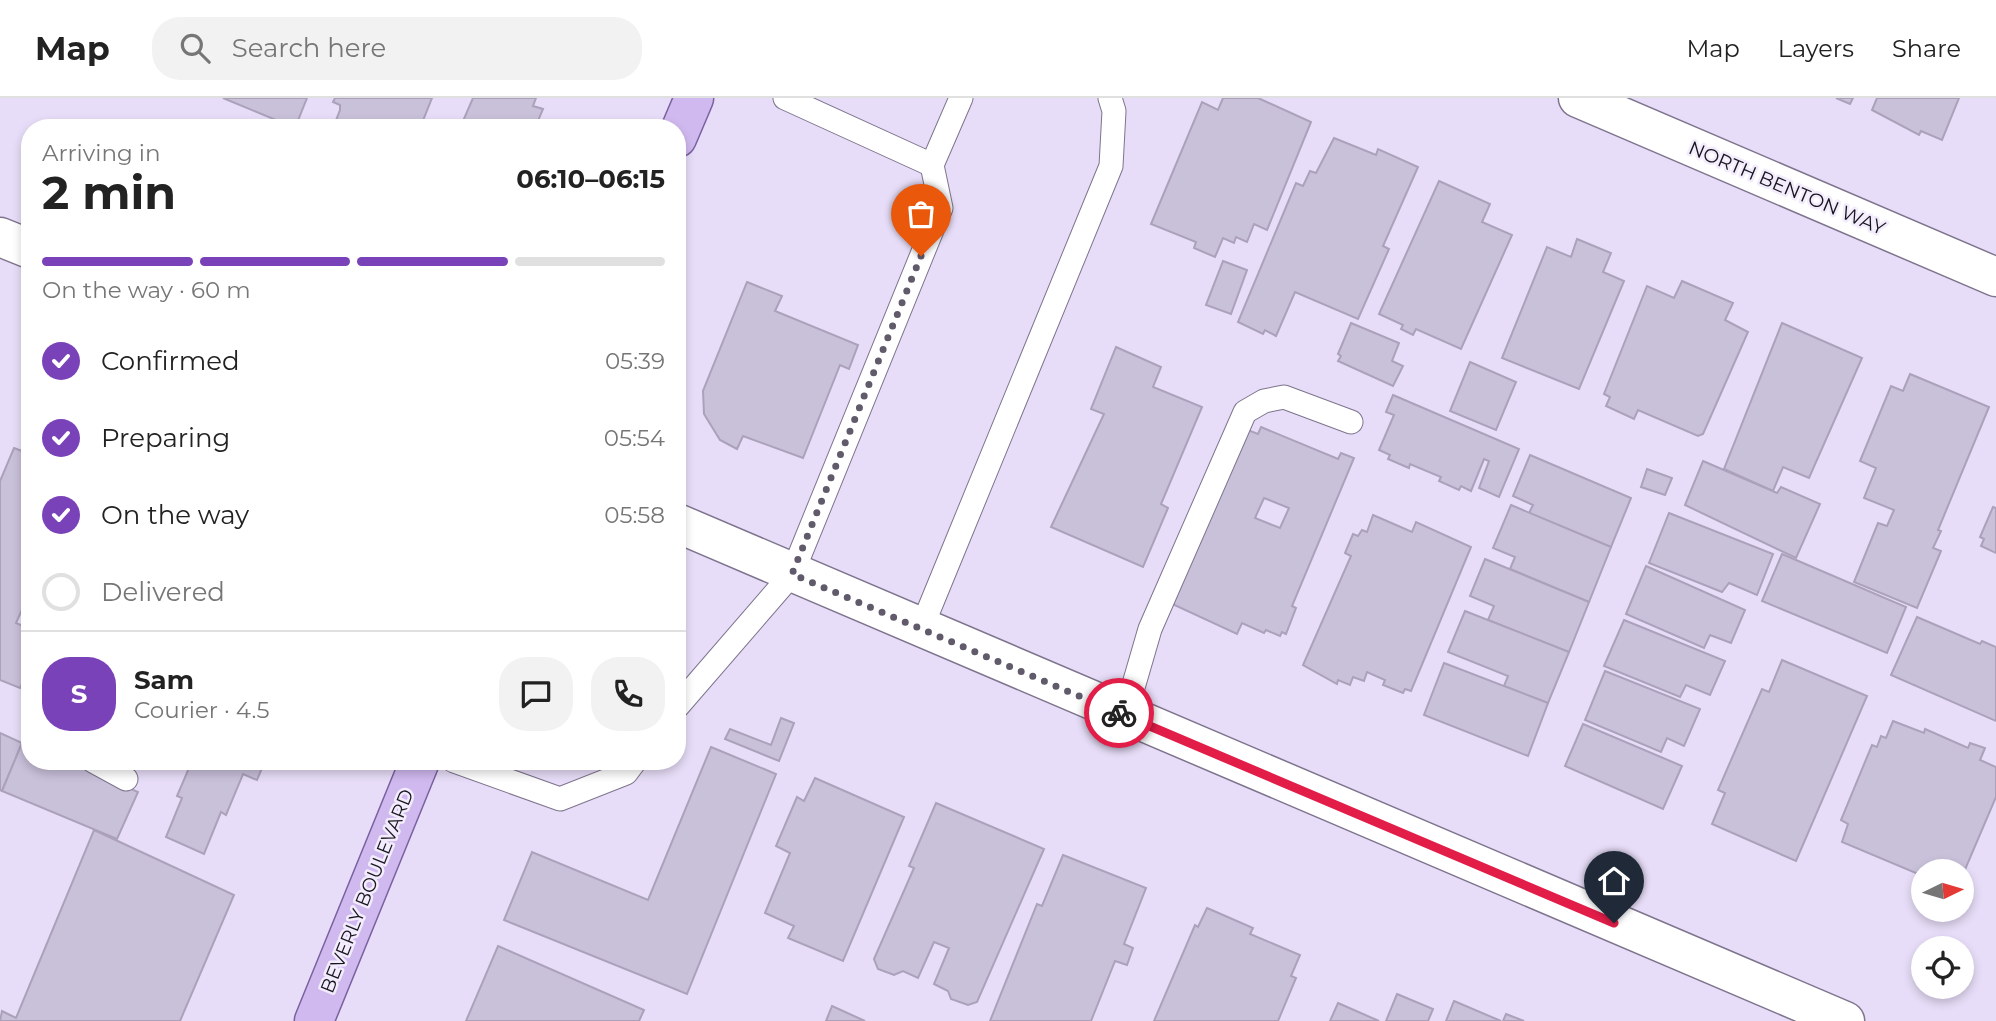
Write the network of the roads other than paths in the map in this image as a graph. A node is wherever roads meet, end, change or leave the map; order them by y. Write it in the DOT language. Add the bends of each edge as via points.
graph roads {
  1 [pos="694,98"];
  2 [pos="785,98"];
  3 [pos="961,98"];
  4 [pos="1110,98"];
  5 [pos="1578,98"];
  6 [pos="685,119"];
  7 [pos="932,165"];
  8 [pos="0,237"];
  9 [pos="21,245"];
  10 [pos="1996,277"];
  11 [pos="1351,422"];
  12 [pos="686,527"];
  13 [pos="792,574"];
  14 [pos="921,629"];
  15 [pos="686,697"];
  16 [pos="1125,715"];
  17 [pos="110,770"];
  18 [pos="416,770"];
  19 [pos="479,770"];
  20 [pos="628,770"];
  21 [pos="126,779"];
  22 [pos="314,1021"];
  23 [pos="1845,1021"];
  1 -- 6 [label="main road"];
  2 -- 7 [label="lane"];
  3 -- 7 [label="lane"];
  4 -- 14 [label="lane" via="1114,111 1111,166"];
  5 -- 10 [label="street, NORTH BENTON WAY"];
  7 -- 13 [label="lane" via="941,208"];
  8 -- 9 [label="street"];
  11 -- 16 [label="lane" via="1284,397 1245,412 1156,616"];
  12 -- 13 [label="street"];
  13 -- 14 [label="street"];
  13 -- 15 [label="lane"];
  14 -- 16 [label="street"];
  16 -- 23 [label="street"];
  17 -- 21 [label="lane"];
  18 -- 22 [label="main road, BEVERLY BOULEVARD"];
  19 -- 20 [label="lane" via="560,799"];
}
